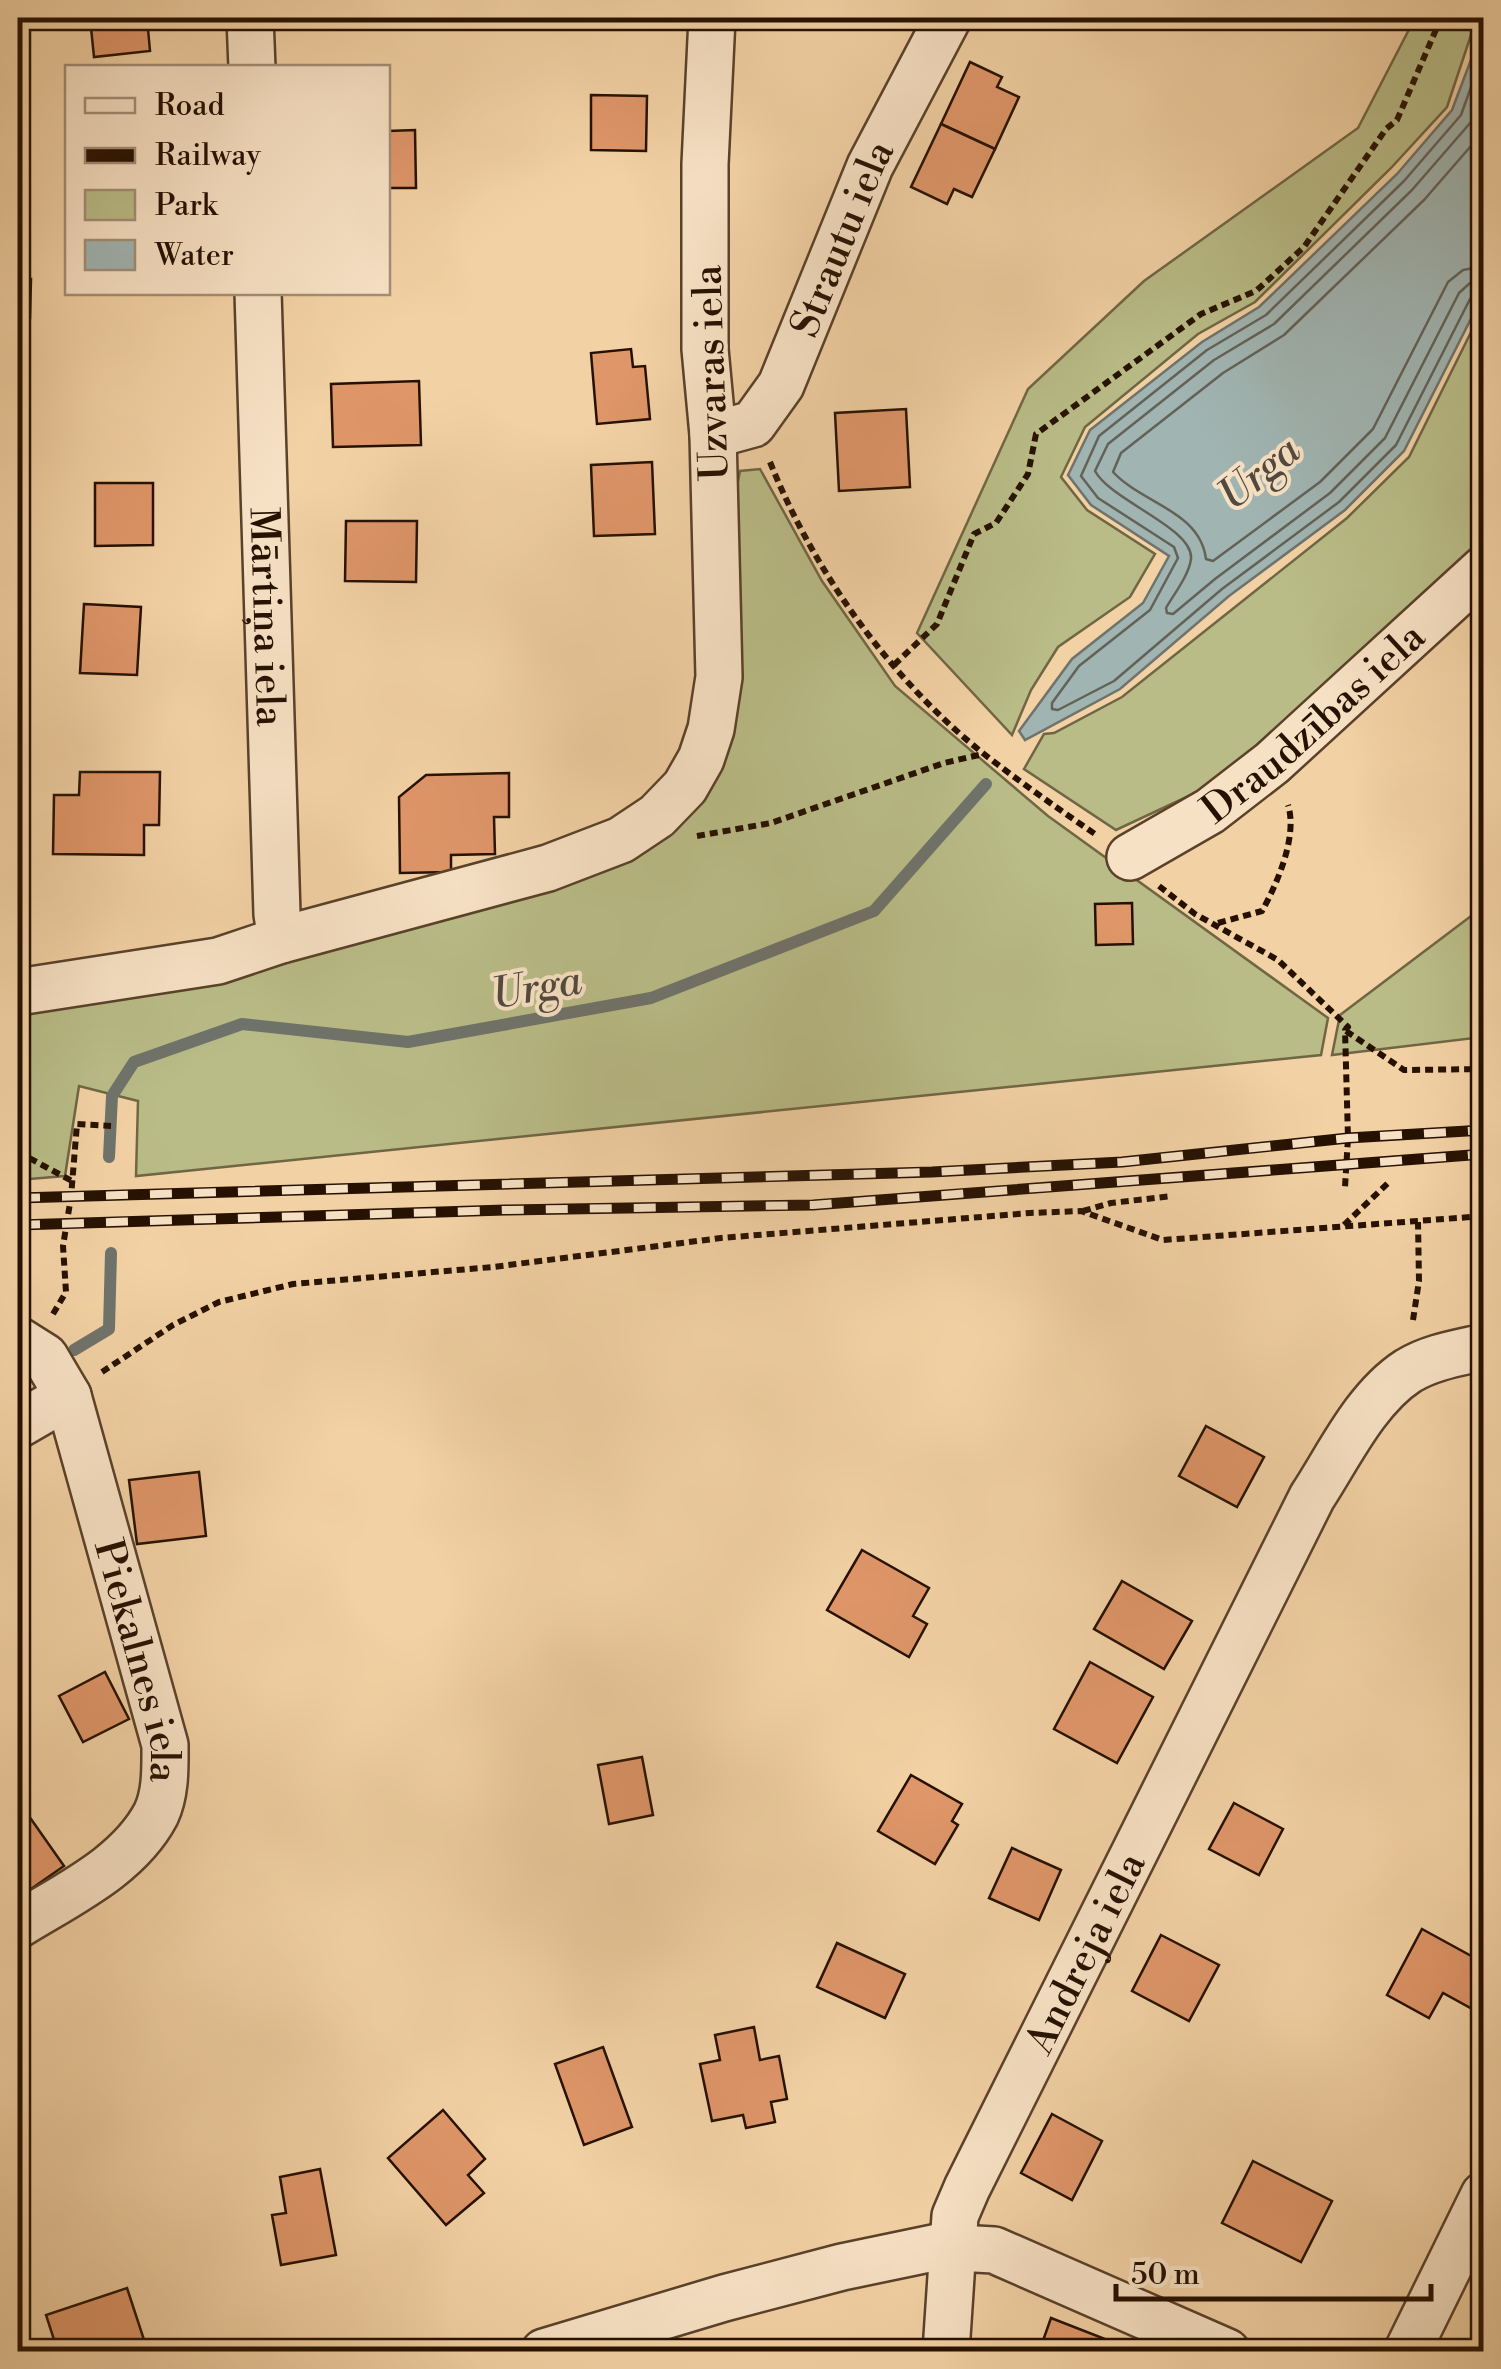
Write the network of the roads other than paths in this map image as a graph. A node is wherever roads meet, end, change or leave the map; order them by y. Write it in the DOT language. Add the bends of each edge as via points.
graph roads {
  1 [pos="250,18"];
  2 [pos="712,18"];
  3 [pos="948,18"];
  4 [pos="252,65"];
  5 [pos="258,295"];
  6 [pos="733,429"];
  7 [pos="1484,569"];
  8 [pos="1130,857"];
  9 [pos="282,940"];
  10 [pos="18,992"];
  11 [pos="18,1340"];
  12 [pos="1484,1347"];
  13 [pos="68,1396"];
  14 [pos="18,1425"];
  15 [pos="18,1925"];
  16 [pos="1484,2196"];
  17 [pos="954,2248"];
  18 [pos="544,2352"];
  19 [pos="946,2352"];
  20 [pos="1227,2352"];
  21 [pos="1407,2352"];
  1 -- 4 [label="street"];
  2 -- 6 [label="street, Uzvaras iela" via="705,349"];
  3 -- 6 [label="street, Strautu iela" via="870,166 782,385"];
  5 -- 9 [label="street, Mārtiņa iela"];
  6 -- 9 [label="street, Uzvaras iela" via="719,677 702,759 686,787 621,840 529,874"];
  7 -- 8 [label="street, Draudzības iela" via="1272,762 1210,811"];
  9 -- 10 [label="street, Uzvaras iela" via="218,961"];
  11 -- 13 [label="street, Piekalnes iela" via="45,1357"];
  12 -- 17 [label="street, Andreja iela" via="1405,1373 1368,1411 1312,1498 997,2124 956,2216"];
  13 -- 14 [label="street"];
  13 -- 15 [label="street, Piekalnes iela" via="164,1745 165,1780 156,1813 114,1864"];
  16 -- 21 [label="street"];
  17 -- 18 [label="street" via="842,2266"];
  17 -- 19 [label="street, Andreja iela"];
  17 -- 20 [label="street" via="994,2250"];
}
